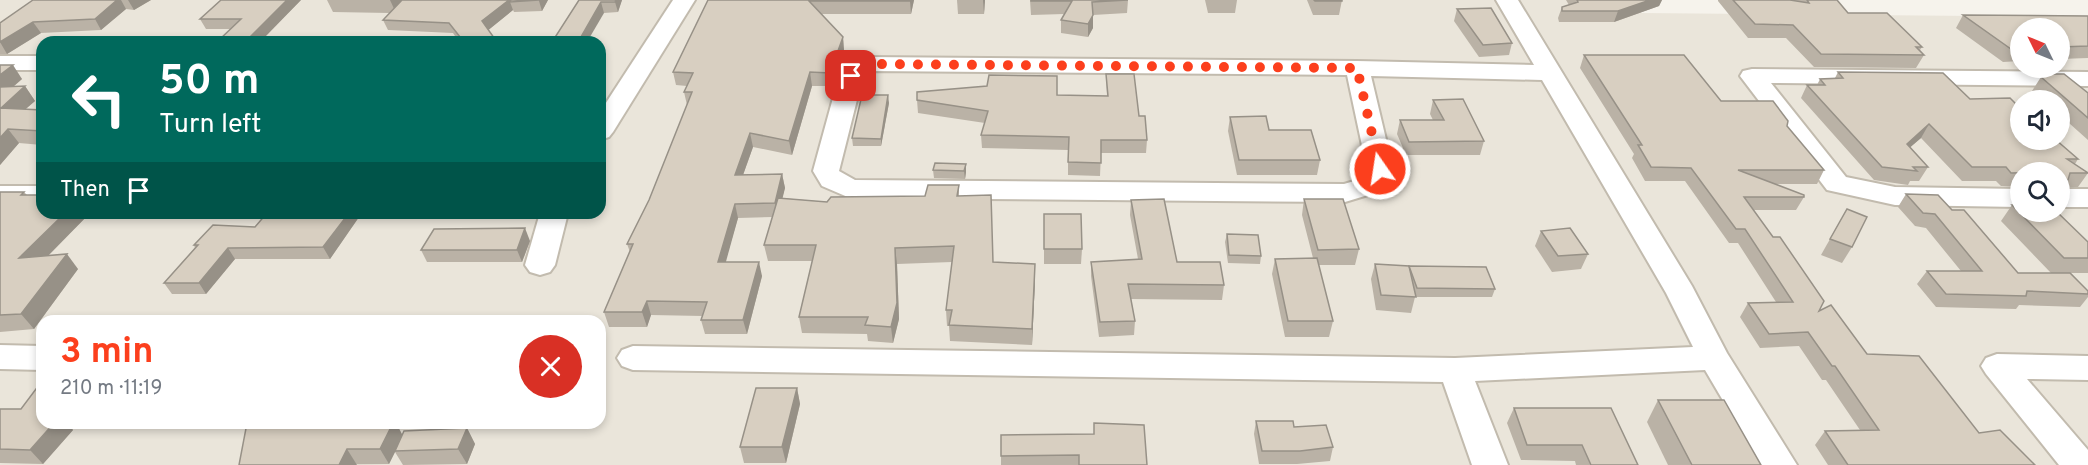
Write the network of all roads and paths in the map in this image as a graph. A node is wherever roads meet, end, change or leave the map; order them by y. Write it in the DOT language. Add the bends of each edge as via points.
graph roads {
  1 [pos="684,0"];
  2 [pos="1507,0"];
  3 [pos="0,63"];
  4 [pos="36,63"];
  5 [pos="1357,68"];
  6 [pos="1548,73"];
  7 [pos="2088,79"];
  8 [pos="606,123"];
  9 [pos="0,195"];
  10 [pos="36,195"];
  11 [pos="2010,198"];
  12 [pos="2070,198"];
  13 [pos="2088,198"];
  14 [pos="552,219"];
  15 [pos="540,265"];
  16 [pos="0,357"];
  17 [pos="36,358"];
  18 [pos="633,358"];
  19 [pos="1714,358"];
  20 [pos="2088,368"];
  21 [pos="1455,370"];
  22 [pos="1490,465"];
  23 [pos="1779,465"];
  24 [pos="2080,465"];
  1 -- 8 [label="street"];
  2 -- 6 [label="street"];
  3 -- 4 [label="street"];
  5 -- 5 [label="street" via="867,64 855,69 851,76 826,171 832,180 850,189 1345,193 1371,184 1380,169"];
  5 -- 6 [label="street"];
  6 -- 19 [label="street" via="1681,293"];
  7 -- 11 [label="street" via="1752,76 1837,184 1895,196"];
  9 -- 10 [label="street"];
  12 -- 13 [label="street"];
  14 -- 15 [label="street"];
  16 -- 17 [label="street"];
  18 -- 21 [label="street"];
  19 -- 21 [label="street"];
  19 -- 23 [label="street"];
  20 -- 24 [label="street" via="1997,366"];
  21 -- 22 [label="street"];
}
